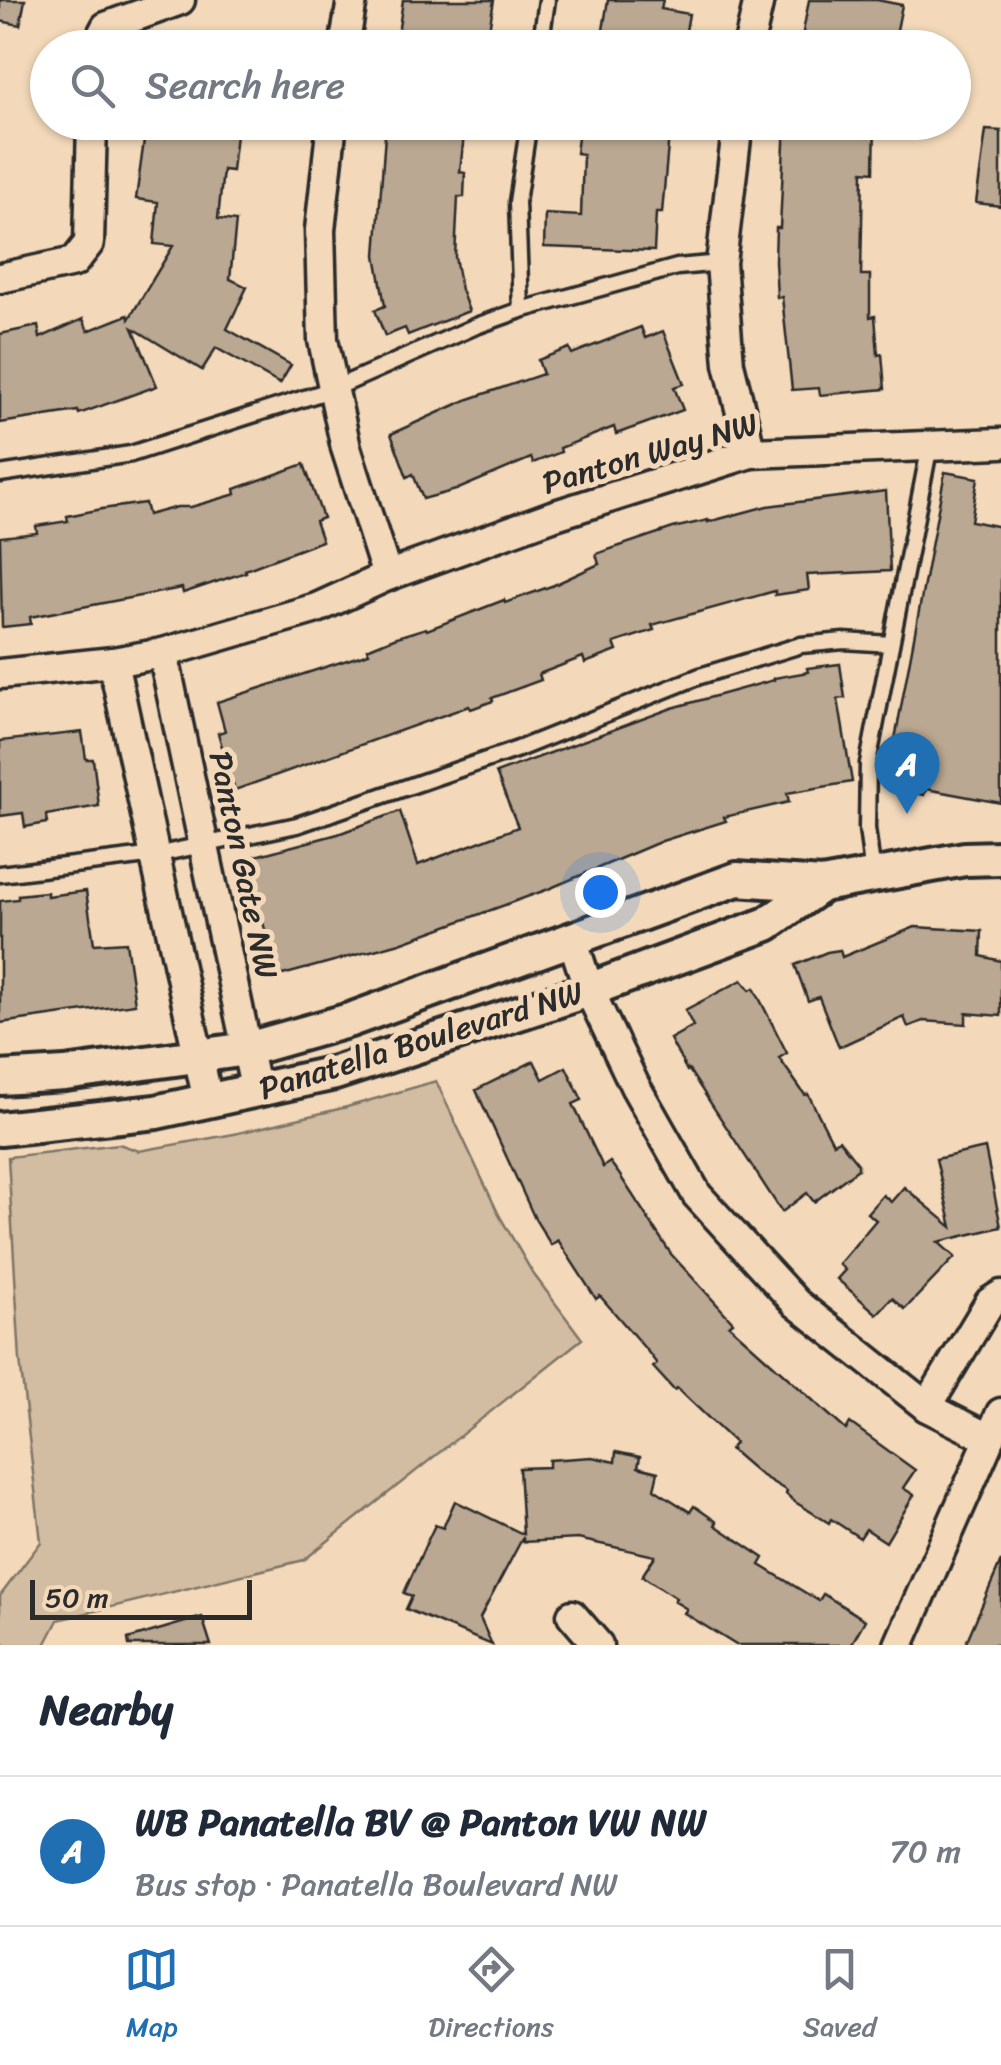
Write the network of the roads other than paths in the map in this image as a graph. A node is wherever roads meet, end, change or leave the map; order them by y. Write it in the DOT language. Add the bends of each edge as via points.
graph roads {
  1 [pos="180,0"];
  2 [pos="352,0"];
  3 [pos="547,0"];
  4 [pos="760,0"];
  5 [pos="104,30"];
  6 [pos="347,30"];
  7 [pos="543,30"];
  8 [pos="752,30"];
  9 [pos="92,140"];
  10 [pos="330,140"];
  11 [pos="526,140"];
  12 [pos="736,140"];
  13 [pos="721,263"];
  14 [pos="0,278"];
  15 [pos="521,310"];
  16 [pos="333,389"];
  17 [pos="1001,443"];
  18 [pos="930,445"];
  19 [pos="750,453"];
  20 [pos="0,474"];
  21 [pos="387,576"];
  22 [pos="891,644"];
  23 [pos="163,652"];
  24 [pos="114,662"];
  25 [pos="0,674"];
  26 [pos="204,844"];
  27 [pos="154,854"];
  28 [pos="1001,858"];
  29 [pos="0,874"];
  30 [pos="873,876"];
  31 [pos="822,885"];
  32 [pos="573,941"];
  33 [pos="589,990"];
  34 [pos="248,1049"];
  35 [pos="198,1057"];
  36 [pos="0,1078"];
  37 [pos="256,1092"];
  38 [pos="208,1101"];
  39 [pos="0,1129"];
  40 [pos="1001,1295"];
  41 [pos="927,1406"];
  42 [pos="995,1426"];
  43 [pos="572,1615"];
  44 [pos="598,1645"];
  45 [pos="899,1645"];
  1 -- 5 [label="street"];
  2 -- 6 [label="street"];
  3 -- 7 [label="lane"];
  4 -- 8 [label="street"];
  9 -- 14 [label="street" via="89,244 74,262"];
  10 -- 16 [label="street" via="320,230 323,340"];
  11 -- 15 [label="lane" via="517,202"];
  12 -- 13 [label="street"];
  13 -- 15 [label="lane" via="677,266"];
  13 -- 19 [label="street" via="729,364"];
  15 -- 16 [label="lane"];
  16 -- 20 [label="lane" via="131,454"];
  16 -- 21 [label="street"];
  17 -- 18 [label="street, Panton Way NW"];
  18 -- 19 [label="street, Panton Way NW"];
  18 -- 22 [label="lane"];
  19 -- 21 [label="street, Panton Way NW"];
  21 -- 23 [label="street, Panton Way NW" via="317,608"];
  22 -- 26 [label="lane" via="801,646 700,676 518,749 298,824"];
  22 -- 30 [label="lane" via="868,764"];
  23 -- 24 [label="street, Panton Way NW"];
  23 -- 26 [label="street, Panton Gate NW"];
  24 -- 25 [label="street, Panton Way NW"];
  24 -- 27 [label="street"];
  26 -- 27 [label="lane"];
  26 -- 34 [label="street, Panton Gate NW"];
  27 -- 29 [label="lane"];
  27 -- 35 [label="street"];
  28 -- 30 [label="street, Panatella Boulevard NW"];
  30 -- 31 [label="street, Panatella Boulevard NW"];
  31 -- 32 [label="street, Panatella Boulevard NW" via="736,879"];
  31 -- 33 [label="street, Panatella Boulevard NW" via="767,924"];
  32 -- 33 [label="street"];
  32 -- 34 [label="street, Panatella Boulevard NW"];
  33 -- 37 [label="street, Panatella Boulevard NW" via="335,1074"];
  33 -- 41 [label="street" via="698,1196 796,1304"];
  34 -- 35 [label="street, Panatella Boulevard NW"];
  34 -- 37 [label="street, Panton Gate NW"];
  35 -- 36 [label="street, Panatella Boulevard NW"];
  35 -- 38 [label="street"];
  37 -- 38 [label="street, Panatella Boulevard NW"];
  38 -- 39 [label="street, Panatella Boulevard NW"];
  40 -- 41 [label="street" via="990,1302"];
  41 -- 42 [label="street"];
  42 -- 45 [label="street"];
  43 -- 44 [label="street"];
}
